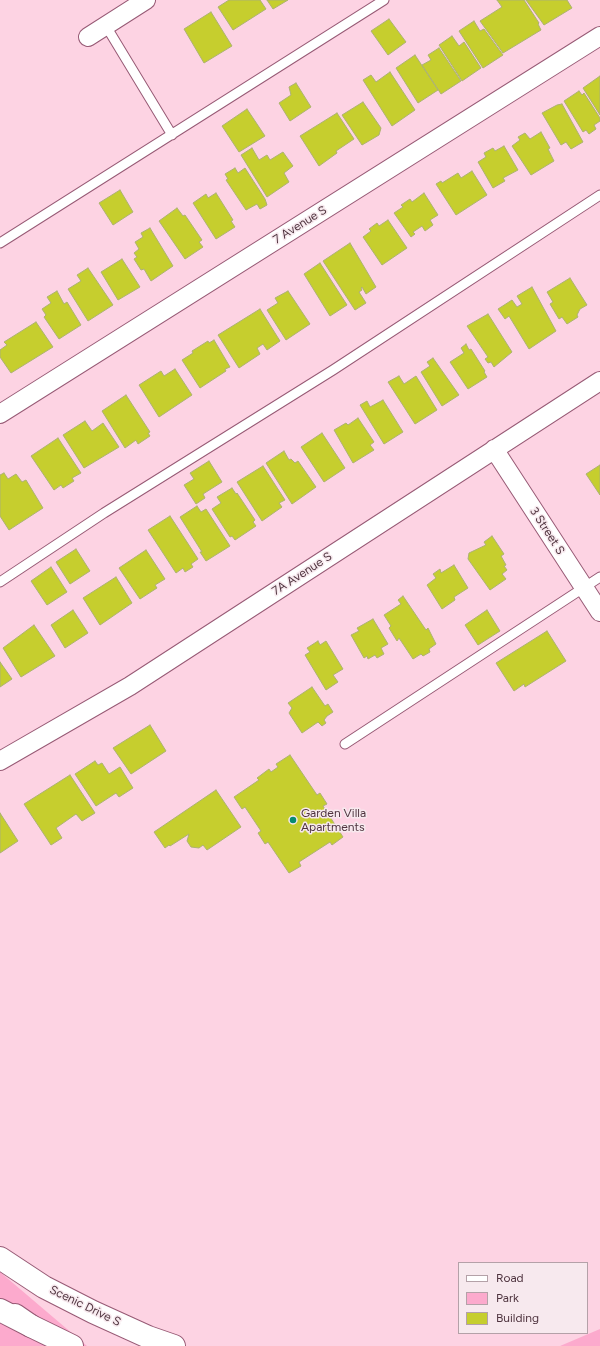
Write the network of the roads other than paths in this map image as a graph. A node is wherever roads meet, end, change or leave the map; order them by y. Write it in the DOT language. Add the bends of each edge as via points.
graph roads {
  1 [pos="146,0"];
  2 [pos="384,0"];
  3 [pos="106,26"];
  4 [pos="600,36"];
  5 [pos="88,38"];
  6 [pos="172,135"];
  7 [pos="600,194"];
  8 [pos="0,243"];
  9 [pos="600,381"];
  10 [pos="0,414"];
  11 [pos="494,449"];
  12 [pos="600,577"];
  13 [pos="0,582"];
  14 [pos="584,587"];
  15 [pos="600,612"];
  16 [pos="345,744"];
  17 [pos="0,761"];
  18 [pos="0,1258"];
  19 [pos="0,1303"];
  20 [pos="0,1310"];
  21 [pos="31,1326"];
  22 [pos="72,1346"];
  23 [pos="174,1346"];
  1 -- 3 [label="street"];
  2 -- 6 [label="lane"];
  3 -- 5 [label="street"];
  3 -- 6 [label="lane"];
  4 -- 10 [label="street, 7 Avenue S"];
  6 -- 8 [label="lane"];
  7 -- 13 [label="lane" via="333,370"];
  9 -- 11 [label="street, 7A Avenue S"];
  11 -- 14 [label="street, 3 Street S"];
  11 -- 17 [label="street, 7A Avenue S" via="130,686"];
  12 -- 14 [label="lane"];
  14 -- 15 [label="street, 3 Street S"];
  14 -- 16 [label="lane"];
  18 -- 23 [label="main road, Scenic Drive S" via="44,1286 93,1312"];
  19 -- 21 [label="main road"];
  20 -- 21 [label="main road"];
  21 -- 22 [label="main road"];
}
